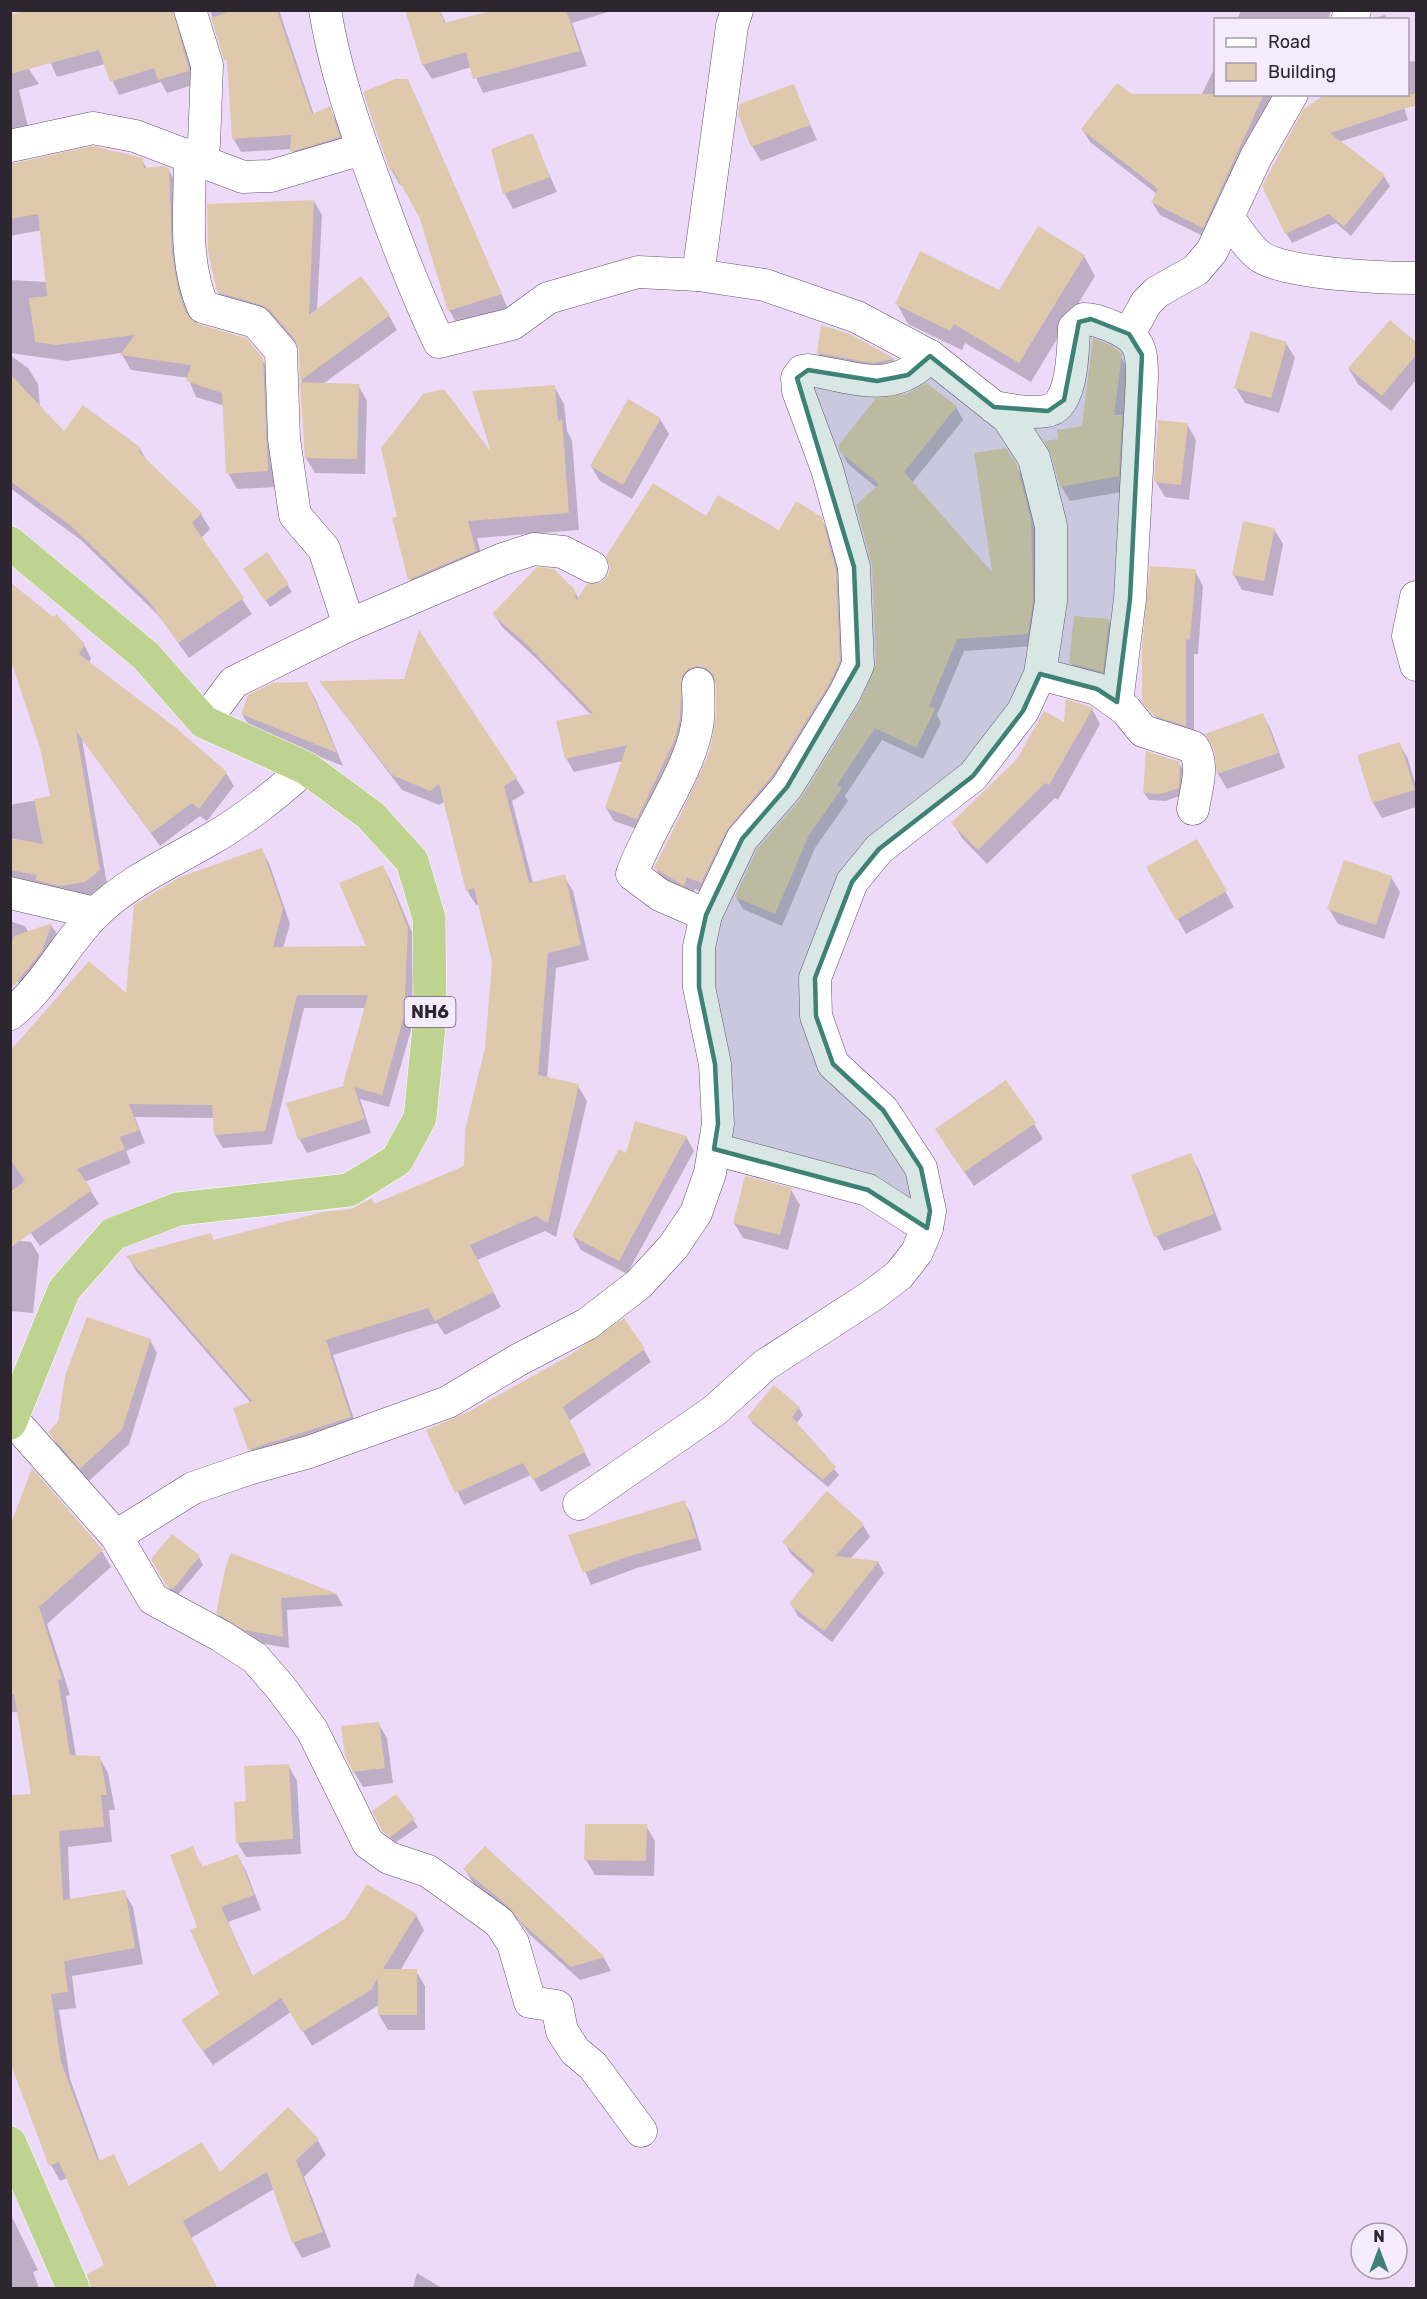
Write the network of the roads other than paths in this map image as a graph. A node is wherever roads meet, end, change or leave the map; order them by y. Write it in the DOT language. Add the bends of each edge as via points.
graph roads {
  1 [pos="190,10"];
  2 [pos="325,10"];
  3 [pos="737,10"];
  4 [pos="1291,96"];
  5 [pos="10,146"];
  6 [pos="362,149"];
  7 [pos="190,158"];
  8 [pos="1228,218"];
  9 [pos="698,275"];
  10 [pos="1416,278"];
  11 [pos="1128,334"];
  12 [pos="930,356"];
  13 [pos="994,407"];
  14 [pos="10,543"];
  15 [pos="592,567"];
  16 [pos="1416,597"];
  17 [pos="349,625"];
  18 [pos="1416,665"];
  19 [pos="1040,674"];
  20 [pos="698,684"];
  21 [pos="1117,702"];
  22 [pos="204,722"];
  23 [pos="306,768"];
  24 [pos="1193,809"];
  25 [pos="10,893"];
  26 [pos="95,913"];
  27 [pos="706,915"];
  28 [pos="10,1014"];
  29 [pos="714,1149"];
  30 [pos="927,1228"];
  31 [pos="12,1422"];
  32 [pos="579,1504"];
  33 [pos="116,1536"];
  34 [pos="641,2131"];
  35 [pos="10,2143"];
  36 [pos="73,2289"];
  1 -- 7 [label="street" via="207,65 204,145"];
  2 -- 6 [label="street" via="334,63"];
  3 -- 9 [label="street"];
  4 -- 8 [label="street" via="1256,157"];
  5 -- 7 [label="street" via="93,128 135,136"];
  6 -- 7 [label="street" via="271,176 243,177"];
  6 -- 9 [label="street" via="411,284 440,342 512,324 548,298 638,272"];
  7 -- 17 [label="street" via="189,252 193,283 203,307 256,322 281,351 284,439 295,515 324,549"];
  8 -- 10 [label="street" via="1259,255 1273,263 1296,269"];
  8 -- 11 [label="street" via="1212,251 1196,270 1157,292"];
  9 -- 12 [label="street" via="765,285 857,317"];
  11 -- 13 [label="street" via="1091,319 1079,322 1074,328 1064,400 1057,407 1025,411"];
  11 -- 21 [label="street" via="1142,355 1142,378 1130,599"];
  12 -- 13 [label="street"];
  12 -- 27 [label="street" via="908,375 877,381 851,380 808,370 797,378 854,567 858,665 787,787 742,839"];
  13 -- 19 [label="street" via="1008,418 1034,458 1051,526 1051,601"];
  14 -- 22 [label="highway, NH6" via="146,656"];
  15 -- 17 [label="street" via="563,552 534,549"];
  16 -- 18 [label="street" via="1408,636"];
  17 -- 22 [label="street" via="234,682"];
  19 -- 21 [label="street" via="1097,689"];
  19 -- 30 [label="street" via="1023,711 973,776 879,849 852,882 815,978 816,1016 833,1064 883,1110 921,1168 930,1211"];
  20 -- 27 [label="street" via="698,725 688,755 642,845 632,874 660,895"];
  21 -- 24 [label="street" via="1143,731 1192,747 1197,754 1199,770"];
  22 -- 23 [label="highway, NH6"];
  23 -- 26 [label="street" via="259,808 150,871"];
  23 -- 31 [label="highway, NH6" via="370,815 412,861 429,918 430,1016 420,1118 397,1160 349,1190 178,1209 113,1234 64,1290"];
  25 -- 26 [label="street"];
  26 -- 28 [label="street" via="30,999"];
  27 -- 29 [label="street" via="699,947 699,987 715,1064 718,1124"];
  29 -- 30 [label="street" via="867,1190"];
  29 -- 33 [label="street" via="696,1213 673,1247 639,1284 587,1324 448,1402 194,1488"];
  30 -- 32 [label="street" via="917,1251 899,1275 765,1365 714,1411"];
  31 -- 33 [label="street"];
  33 -- 34 [label="street" via="153,1599 255,1658 281,1688 312,1730 368,1843 389,1858 428,1871 499,1922 513,1943 530,2002 557,2006 562,2031 575,2051 593,2066"];
  35 -- 36 [label="highway"];
}
